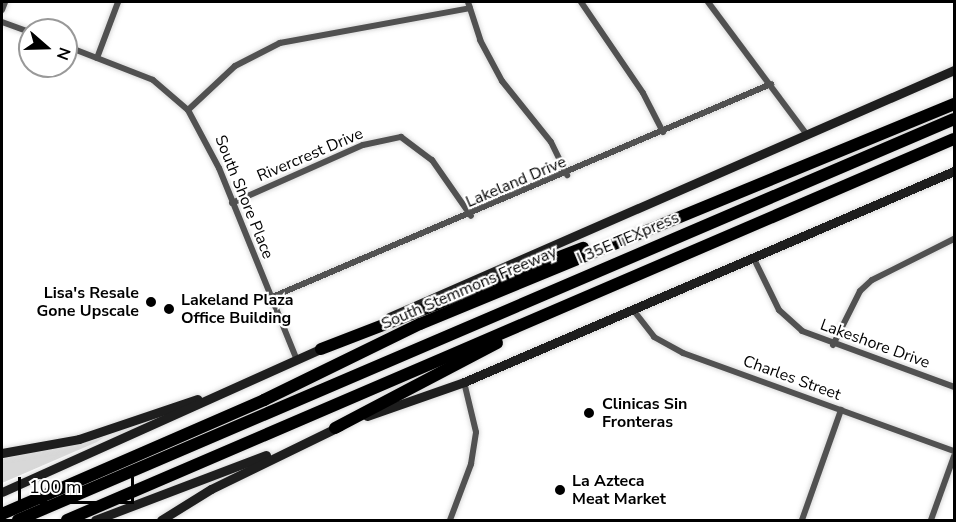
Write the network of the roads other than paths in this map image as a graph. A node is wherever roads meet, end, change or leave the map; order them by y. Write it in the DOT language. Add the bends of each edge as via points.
graph roads {
  1 [pos="5,2"];
  2 [pos="118,2"];
  3 [pos="581,2"];
  4 [pos="708,2"];
  5 [pos="469,5"];
  6 [pos="2,10"];
  7 [pos="2,22"];
  8 [pos="18,28"];
  9 [pos="78,51"];
  10 [pos="97,58"];
  11 [pos="954,70"];
  12 [pos="771,84"];
  13 [pos="954,104"];
  14 [pos="188,110"];
  15 [pos="954,119"];
  16 [pos="663,132"];
  17 [pos="807,135"];
  18 [pos="954,139"];
  19 [pos="954,144"];
  20 [pos="954,171"];
  21 [pos="567,175"];
  22 [pos="864,178"];
  23 [pos="232,203"];
  24 [pos="709,204"];
  25 [pos="471,216"];
  26 [pos="954,239"];
  27 [pos="754,259"];
  28 [pos="594,293"];
  29 [pos="270,298"];
  30 [pos="634,311"];
  31 [pos="450,333"];
  32 [pos="833,345"];
  33 [pos="321,349"];
  34 [pos="297,360"];
  35 [pos="464,382"];
  36 [pos="240,385"];
  37 [pos="954,387"];
  38 [pos="264,400"];
  39 [pos="841,410"];
  40 [pos="335,428"];
  41 [pos="303,443"];
  42 [pos="954,451"];
  43 [pos="2,453"];
  44 [pos="954,456"];
  45 [pos="2,492"];
  46 [pos="60,497"];
  47 [pos="2,516"];
  48 [pos="73,518"];
  49 [pos="99,518"];
  50 [pos="8,520"];
  51 [pos="18,520"];
  52 [pos="161,520"];
  53 [pos="450,520"];
  54 [pos="802,520"];
  55 [pos="931,520"];
  1 -- 6 [label="street"];
  2 -- 10 [label="street"];
  3 -- 16 [label="street" via="643,93"];
  4 -- 12 [label="street"];
  5 -- 14 [label="street" via="279,42 236,66"];
  5 -- 21 [label="street" via="502,81 551,142"];
  7 -- 8 [label="street"];
  9 -- 10 [label="street, South Shore Place"];
  10 -- 14 [label="street, South Shore Place" via="153,80"];
  11 -- 17 [label="main road, South Stemmons Freeway"];
  12 -- 16 [label="street, Lakeland Drive"];
  12 -- 17 [label="street"];
  13 -- 24 [label="highway, South Stemmons Freeway"];
  14 -- 23 [label="street, South Shore Place" via="203,131"];
  15 -- 31 [label="highway, I 35E TEXpress"];
  16 -- 21 [label="street, Lakeland Drive"];
  17 -- 33 [label="main road, South Stemmons Freeway" via="510,261"];
  18 -- 22 [label="highway"];
  19 -- 22 [label="highway"];
  20 -- 27 [label="main road"];
  21 -- 25 [label="street, Lakeland Drive"];
  22 -- 28 [label="highway"];
  23 -- 25 [label="street, Rivercrest Drive" via="363,145 401,137 432,160"];
  23 -- 29 [label="street, South Shore Place"];
  24 -- 33 [label="highway" via="495,279"];
  24 -- 38 [label="highway, South Stemmons Freeway" via="420,324"];
  25 -- 29 [label="street, Lakeland Drive"];
  26 -- 32 [label="street" via="896,264 866,285"];
  27 -- 30 [label="main road"];
  27 -- 32 [label="street, Lakeshore Drive" via="788,320"];
  28 -- 40 [label="highway"];
  28 -- 48 [label="highway"];
  29 -- 34 [label="street, South Shore Place"];
  30 -- 35 [label="main road"];
  30 -- 39 [label="street, Charles Street" via="654,337 683,353"];
  31 -- 38 [label="highway" via="292,398"];
  31 -- 46 [label="highway, I 35E TEXpress"];
  32 -- 37 [label="street, Lakeshore Drive"];
  33 -- 34 [label="main road, South Stemmons Freeway"];
  34 -- 36 [label="main road, South Stemmons Freeway"];
  35 -- 40 [label="main road"];
  35 -- 53 [label="street" via="476,432 471,464"];
  36 -- 43 [label="main road, South Stemmons Freeway" via="79,439"];
  36 -- 45 [label="main road, South Stemmons Freeway"];
  38 -- 46 [label="highway, South Stemmons Freeway"];
  39 -- 42 [label="street, Charles Street"];
  39 -- 54 [label="street"];
  40 -- 41 [label="main road"];
  41 -- 49 [label="main road"];
  41 -- 52 [label="main road" via="211,489"];
  44 -- 55 [label="street"];
  46 -- 47 [label="highway, South Stemmons Freeway"];
  46 -- 51 [label="highway, I 35E TEXpress"];
  47 -- 50 [label="main road"];
}
